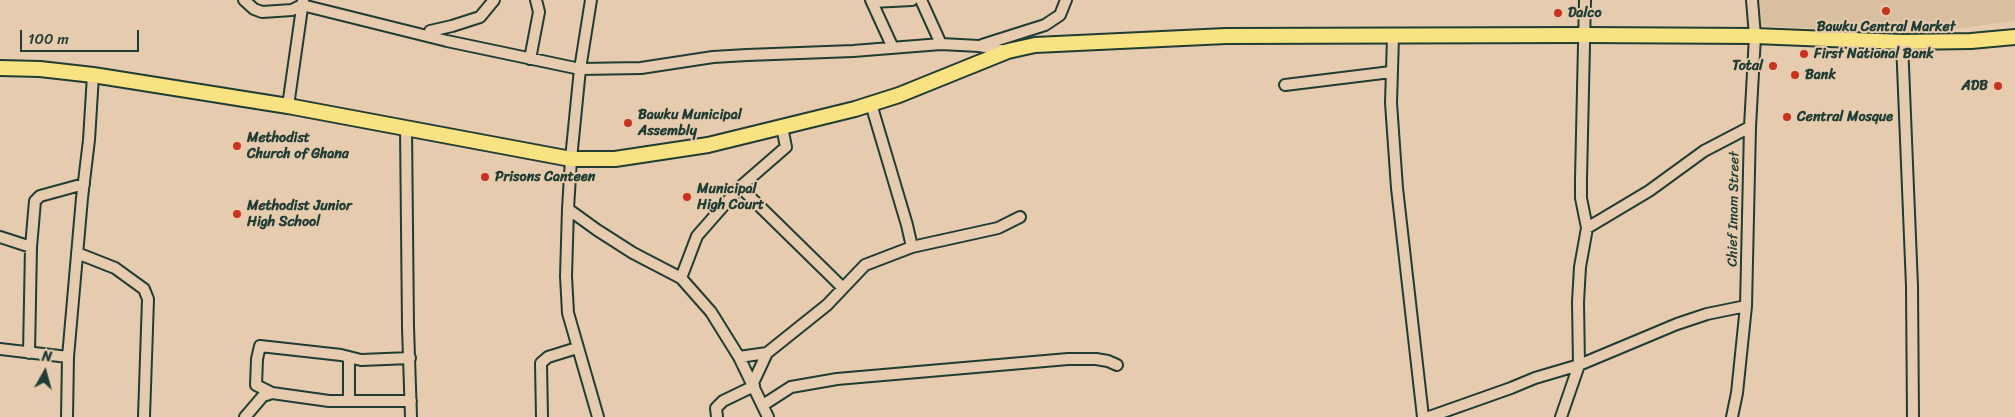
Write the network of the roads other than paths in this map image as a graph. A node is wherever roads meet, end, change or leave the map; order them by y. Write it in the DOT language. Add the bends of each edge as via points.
graph roads {
  1 [pos="244,0"];
  2 [pos="494,0"];
  3 [pos="591,0"];
  4 [pos="912,0"];
  5 [pos="921,0"];
  6 [pos="1066,0"];
  7 [pos="1585,0"];
  8 [pos="1752,0"];
  9 [pos="872,1"];
  10 [pos="538,2"];
  11 [pos="303,3"];
  12 [pos="1584,35"];
  13 [pos="428,36"];
  14 [pos="1755,36"];
  15 [pos="1393,37"];
  16 [pos="2015,38"];
  17 [pos="1902,42"];
  18 [pos="941,44"];
  19 [pos="979,46"];
  20 [pos="893,48"];
  21 [pos="1008,51"];
  22 [pos="530,59"];
  23 [pos="0,68"];
  24 [pos="580,69"];
  25 [pos="1391,72"];
  26 [pos="93,75"];
  27 [pos="1285,84"];
  28 [pos="871,104"];
  29 [pos="288,106"];
  30 [pos="782,127"];
  31 [pos="1750,127"];
  32 [pos="406,128"];
  33 [pos="571,158"];
  34 [pos="84,184"];
  35 [pos="740,187"];
  36 [pos="568,208"];
  37 [pos="1020,216"];
  38 [pos="1587,228"];
  39 [pos="0,237"];
  40 [pos="31,247"];
  41 [pos="912,247"];
  42 [pos="76,253"];
  43 [pos="681,278"];
  44 [pos="844,288"];
  45 [pos="1746,306"];
  46 [pos="577,348"];
  47 [pos="0,349"];
  48 [pos="29,353"];
  49 [pos="767,353"];
  50 [pos="68,357"];
  51 [pos="349,357"];
  52 [pos="739,357"];
  53 [pos="410,358"];
  54 [pos="1117,365"];
  55 [pos="1579,365"];
  56 [pos="754,385"];
  57 [pos="272,393"];
  58 [pos="350,400"];
  59 [pos="411,401"];
  60 [pos="763,405"];
  61 [pos="67,417"];
  62 [pos="144,417"];
  63 [pos="245,417"];
  64 [pos="411,417"];
  65 [pos="542,417"];
  66 [pos="598,417"];
  67 [pos="717,417"];
  68 [pos="768,417"];
  69 [pos="1423,417"];
  70 [pos="1429,417"];
  71 [pos="1561,417"];
  72 [pos="1732,417"];
  73 [pos="1913,417"];
  1 -- 11 [label="street" via="254,9 268,12 292,10"];
  2 -- 13 [label="street" via="480,17 430,31"];
  3 -- 24 [label="street"];
  4 -- 9 [label="street"];
  5 -- 18 [label="street"];
  6 -- 19 [label="street" via="1060,15 1045,25"];
  7 -- 12 [label="street"];
  8 -- 14 [label="street, Chief Imam Street"];
  9 -- 20 [label="street"];
  10 -- 22 [label="street" via="538,23"];
  11 -- 13 [label="street"];
  11 -- 29 [label="street"];
  12 -- 14 [label="highway"];
  12 -- 15 [label="highway"];
  12 -- 38 [label="street" via="1581,198"];
  13 -- 22 [label="street"];
  14 -- 17 [label="highway"];
  14 -- 31 [label="street, Chief Imam Street"];
  15 -- 21 [label="highway" via="1142,38 1035,45"];
  15 -- 25 [label="street"];
  16 -- 17 [label="highway"];
  17 -- 73 [label="street" via="1912,286"];
  18 -- 19 [label="street"];
  18 -- 20 [label="street"];
  19 -- 21 [label="street"];
  20 -- 24 [label="street" via="713,57 641,68"];
  21 -- 28 [label="highway"];
  22 -- 24 [label="street"];
  23 -- 26 [label="highway"];
  24 -- 33 [label="street"];
  25 -- 27 [label="street"];
  25 -- 69 [label="street" via="1397,188"];
  26 -- 29 [label="highway"];
  26 -- 34 [label="street"];
  28 -- 30 [label="highway"];
  28 -- 41 [label="street"];
  29 -- 32 [label="highway"];
  30 -- 33 [label="highway" via="708,145 615,160"];
  30 -- 35 [label="street" via="786,147"];
  31 -- 38 [label="street" via="1704,151 1649,192"];
  31 -- 45 [label="street, Chief Imam Street"];
  32 -- 33 [label="highway"];
  32 -- 53 [label="street"];
  33 -- 36 [label="street"];
  34 -- 40 [label="street" via="40,196 35,201"];
  34 -- 42 [label="street"];
  35 -- 43 [label="street" via="697,236"];
  35 -- 44 [label="street"];
  36 -- 43 [label="street" via="633,253"];
  36 -- 46 [label="street" via="568,313"];
  37 -- 41 [label="street" via="998,228"];
  38 -- 55 [label="street" via="1580,267"];
  39 -- 40 [label="street"];
  40 -- 48 [label="street"];
  41 -- 44 [label="street" via="865,265"];
  42 -- 50 [label="street"];
  42 -- 62 [label="street" via="115,268 144,289 148,298"];
  43 -- 52 [label="street" via="711,312"];
  44 -- 49 [label="street"];
  45 -- 55 [label="street" via="1677,324"];
  45 -- 72 [label="street, Chief Imam Street"];
  46 -- 65 [label="street" via="548,357 541,363"];
  46 -- 66 [label="street"];
  47 -- 48 [label="street"];
  48 -- 50 [label="street"];
  49 -- 52 [label="street"];
  49 -- 56 [label="street"];
  50 -- 61 [label="street"];
  51 -- 53 [label="street" via="362,360"];
  51 -- 57 [label="street" via="260,346 256,385"];
  51 -- 58 [label="street"];
  52 -- 56 [label="street"];
  53 -- 59 [label="street"];
  54 -- 60 [label="street" via="1096,359 1068,359 837,379 791,387"];
  55 -- 70 [label="street"];
  55 -- 71 [label="street"];
  56 -- 60 [label="street"];
  56 -- 67 [label="street" via="722,401 716,408"];
  57 -- 58 [label="street" via="330,401"];
  57 -- 63 [label="street" via="263,396"];
  58 -- 59 [label="street"];
  59 -- 64 [label="street"];
  60 -- 68 [label="street"];
}
